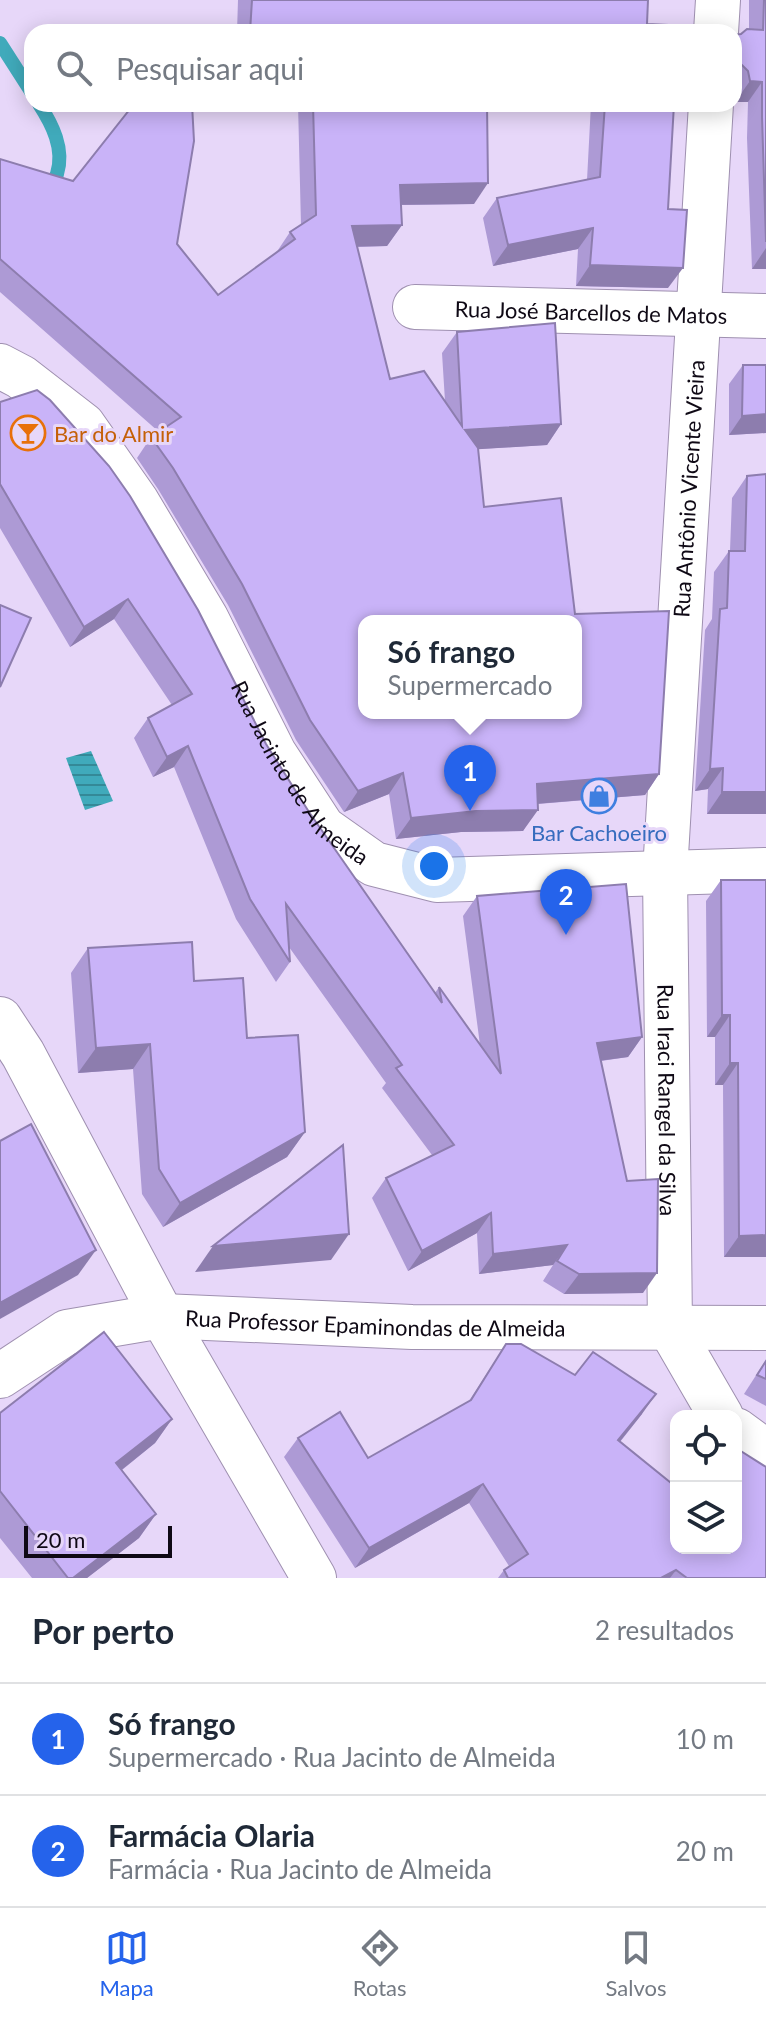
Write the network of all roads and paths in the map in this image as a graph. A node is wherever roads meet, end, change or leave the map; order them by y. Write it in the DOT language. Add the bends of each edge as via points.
graph roads {
  1 [pos="718,0"];
  2 [pos="716,24"];
  3 [pos="711,112"];
  4 [pos="415,307"];
  5 [pos="698,315"];
  6 [pos="766,316"];
  7 [pos="0,366"];
  8 [pos="766,870"];
  9 [pos="665,872"];
  10 [pos="0,1019"];
  11 [pos="162,1316"];
  12 [pos="670,1328"];
  13 [pos="766,1328"];
  14 [pos="0,1376"];
  15 [pos="718,1410"];
  16 [pos="742,1434"];
  17 [pos="766,1452"];
  18 [pos="314,1578"];
  1 -- 2 [label="street"];
  3 -- 5 [label="street, Rua Antônio Vicente Vieira"];
  4 -- 5 [label="street, Rua José Barcellos de Matos"];
  5 -- 6 [label="street, Rua José Barcellos de Matos"];
  5 -- 9 [label="street, Rua Antônio Vicente Vieira"];
  7 -- 9 [label="street, Rua Jacinto de Almeida" via="83,425 137,502 206,618 274,753 323,828 374,864 437,880"];
  8 -- 9 [label="street, Rua Jacinto de Almeida"];
  9 -- 12 [label="street, Rua Iraci Rangel da Silva"];
  10 -- 11 [label="street"];
  11 -- 12 [label="street, Rua Professor Epaminondas de Almeida" via="412,1327"];
  11 -- 14 [label="street, Rua Professor Epaminondas de Almeida" via="67,1332"];
  11 -- 18 [label="street"];
  12 -- 13 [label="street, Rua Professor Epaminondas de Almeida"];
  12 -- 15 [label="street"];
  16 -- 17 [label="street"];
}
